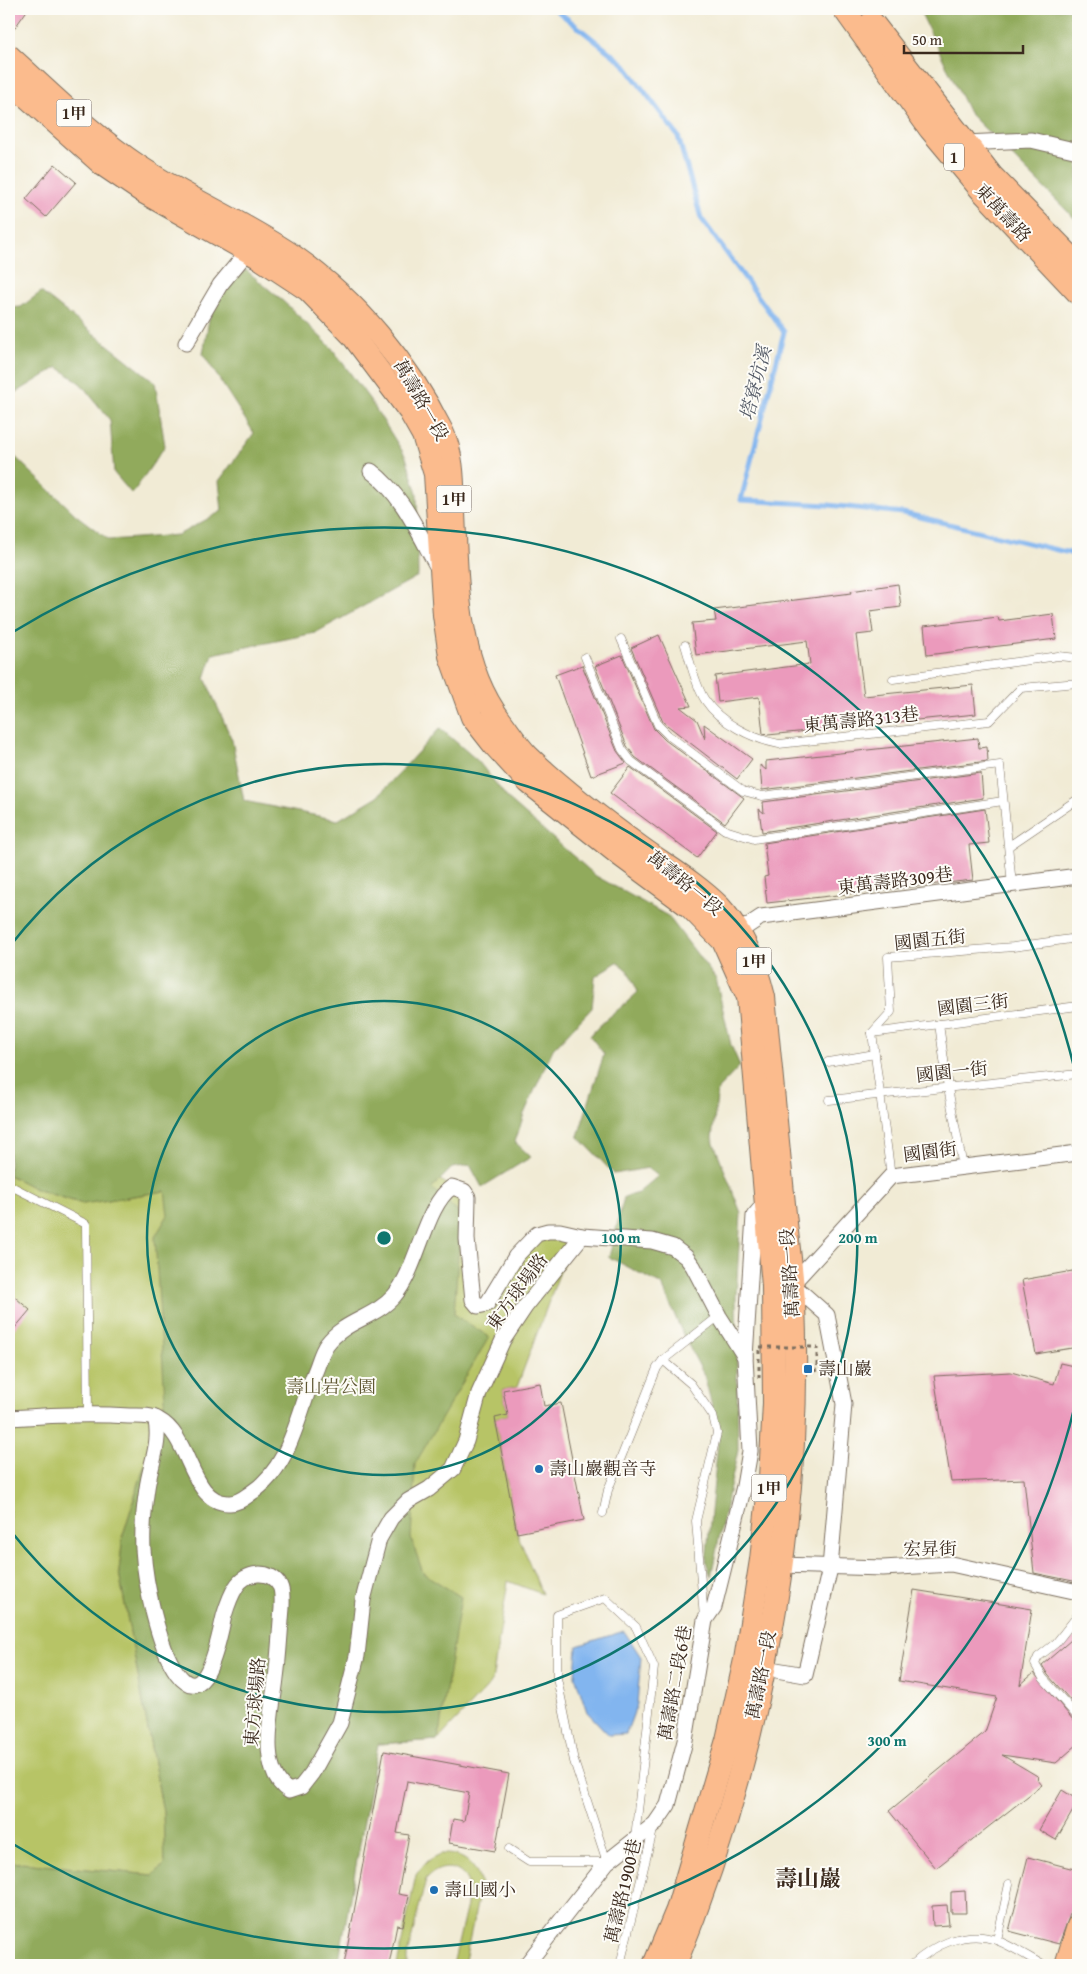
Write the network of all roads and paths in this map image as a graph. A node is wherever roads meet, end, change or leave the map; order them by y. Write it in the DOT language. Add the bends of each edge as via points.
graph roads {
  1 [pos="844,9"];
  2 [pos="862,9"];
  3 [pos="9,56"];
  4 [pos="9,81"];
  5 [pos="965,143"];
  6 [pos="1078,151"];
  7 [pos="248,251"];
  8 [pos="1078,264"];
  9 [pos="1078,293"];
  10 [pos="186,343"];
  11 [pos="371,471"];
  12 [pos="448,570"];
  13 [pos="621,639"];
  14 [pos="685,645"];
  15 [pos="585,657"];
  16 [pos="1078,658"];
  17 [pos="892,680"];
  18 [pos="1078,683"];
  19 [pos="1078,799"];
  20 [pos="1003,801"];
  21 [pos="1009,846"];
  22 [pos="1078,876"];
  23 [pos="1012,885"];
  24 [pos="731,938"];
  25 [pos="1078,938"];
  26 [pos="1078,1006"];
  27 [pos="939,1024"];
  28 [pos="872,1033"];
  29 [pos="875,1054"];
  30 [pos="828,1062"];
  31 [pos="1078,1074"];
  32 [pos="948,1088"];
  33 [pos="880,1095"];
  34 [pos="829,1100"];
  35 [pos="1078,1153"];
  36 [pos="963,1167"];
  37 [pos="891,1176"];
  38 [pos="9,1185"];
  39 [pos="775,1202"];
  40 [pos="582,1236"];
  41 [pos="783,1285"];
  42 [pos="719,1316"];
  43 [pos="817,1348"];
  44 [pos="745,1357"];
  45 [pos="663,1360"];
  46 [pos="759,1378"];
  47 [pos="88,1413"];
  48 [pos="9,1418"];
  49 [pos="155,1418"];
  50 [pos="603,1513"];
  51 [pos="780,1565"];
  52 [pos="830,1568"];
  53 [pos="1078,1592"];
  54 [pos="1078,1615"];
  55 [pos="705,1620"];
  56 [pos="765,1668"];
  57 [pos="1078,1717"];
  58 [pos="654,1824"];
  59 [pos="635,1842"];
  60 [pos="509,1849"];
  61 [pos="607,1862"];
  62 [pos="1010,1884"];
  63 [pos="1078,1926"];
  64 [pos="997,1940"];
  65 [pos="1072,1956"];
  66 [pos="526,1965"];
  67 [pos="620,1965"];
  68 [pos="654,1965"];
  69 [pos="675,1965"];
  70 [pos="912,1965"];
  71 [pos="1043,1965"];
  1 -- 9 [label="main road, 東萬壽路 / 1" via="930,130 982,191"];
  2 -- 5 [label="main road, 東萬壽路 / 1"];
  3 -- 12 [label="main road, 萬壽路一段 / 1甲" via="109,145 141,168 294,257 346,299 394,353 443,433 448,449 452,469"];
  4 -- 7 [label="main road, 萬壽路一段 / 1甲" via="104,165 143,192"];
  5 -- 6 [label="street" via="1031,140"];
  5 -- 8 [label="main road, 東萬壽路 / 1" via="992,176"];
  7 -- 10 [label="street" via="220,285"];
  7 -- 12 [label="main road, 萬壽路一段 / 1甲" via="308,290 332,312 389,381 410,412 423,435 435,474"];
  11 -- 12 [label="street" via="388,484"];
  12 -- 24 [label="main road, 萬壽路一段 / 1甲" via="475,670 492,709 515,740 568,792 719,906"];
  13 -- 20 [label="lane" via="658,725 743,791 762,796 1000,765"];
  14 -- 18 [label="lane, 東萬壽路313巷" via="704,700 731,725 761,741 779,744 989,721 1021,688"];
  15 -- 20 [label="lane" via="622,749 631,761 725,830 754,839"];
  16 -- 17 [label="lane" via="1058,656"];
  19 -- 21 [label="lane"];
  20 -- 21 [label="lane"];
  21 -- 23 [label="lane"];
  22 -- 23 [label="street, 東萬壽路309巷"];
  23 -- 24 [label="street, 東萬壽路309巷" via="761,917"];
  24 -- 39 [label="main road, 萬壽路一段 / 1甲" via="756,966 764,996"];
  25 -- 28 [label="lane, 國園五街" via="888,957 891,1012"];
  26 -- 27 [label="lane, 國園三街"];
  27 -- 28 [label="lane, 國園三街"];
  27 -- 32 [label="lane"];
  28 -- 29 [label="lane"];
  29 -- 30 [label="lane"];
  29 -- 33 [label="lane"];
  31 -- 32 [label="lane, 國園一街"];
  32 -- 33 [label="lane, 國園一街"];
  32 -- 36 [label="lane"];
  33 -- 34 [label="lane, 國園一街"];
  33 -- 37 [label="lane"];
  35 -- 36 [label="street, 國園街"];
  36 -- 37 [label="street, 國園街"];
  37 -- 41 [label="street, 國園街"];
  38 -- 47 [label="lane" via="86,1224"];
  39 -- 41 [label="main road, 萬壽路一段 / 1甲"];
  39 -- 44 [label="street" via="754,1216"];
  40 -- 42 [label="street, 東方球場路" via="652,1241 673,1247 693,1266"];
  40 -- 49 [label="street, 東方球場路" via="560,1231 537,1234 516,1256 487,1304 478,1306 473,1300 470,1273 468,1197 458,1187 446,1191 433,1212 411,1268 394,1296 374,1312 336,1332 325,1347 279,1465 258,1489 238,1502 227,1504 202,1489 174,1430"];
  40 -- 49 [label="street, 東方球場路" via="524,1307 503,1340 478,1393 466,1441 453,1469 408,1501 379,1538 363,1600 357,1656 340,1723 312,1773 295,1790 289,1790 278,1780 269,1754 282,1608 279,1585 269,1576 253,1574 236,1587 225,1614 212,1666 201,1681 194,1684 180,1677 162,1645 143,1550 147,1487 158,1430"];
  41 -- 51 [label="main road, 萬壽路一段 / 1甲" via="794,1408 792,1480"];
  41 -- 52 [label="street" via="827,1315 844,1404"];
  41 -- 68 [label="main road, 萬壽路一段 / 1甲" via="770,1478 745,1660 704,1825 677,1910"];
  42 -- 44 [label="street, 東方球場路"];
  42 -- 45 [label="lane"];
  43 -- 46 [label="path, bridge" via="759,1347"];
  44 -- 55 [label="street, 萬壽路二段6巷" via="750,1451 714,1607"];
  45 -- 50 [label="lane" via="608,1490"];
  45 -- 55 [label="lane" via="690,1384 713,1416 717,1433 696,1521"];
  47 -- 48 [label="street"];
  47 -- 49 [label="street"];
  51 -- 52 [label="street, 宏昇街"];
  51 -- 56 [label="main road, 萬壽路一段 / 1甲"];
  52 -- 53 [label="street, 宏昇街" via="951,1564"];
  52 -- 56 [label="street" via="805,1675"];
  54 -- 57 [label="lane" via="1035,1664 1043,1678"];
  55 -- 58 [label="street, 萬壽路二段6巷" via="685,1741 668,1805"];
  56 -- 69 [label="main road, 萬壽路一段 / 1甲" via="722,1834"];
  58 -- 59 [label="street, 萬壽路二段6巷"];
  58 -- 67 [label="lane, 萬壽路1900巷"];
  59 -- 61 [label="street, 萬壽路二段6巷"];
  59 -- 61 [label="lane" via="654,1667 636,1627 605,1598 557,1615 556,1678 574,1761"];
  60 -- 61 [label="lane" via="529,1862"];
  61 -- 66 [label="street, 萬壽路二段6巷"];
  62 -- 64 [label="lane"];
  63 -- 65 [label="main road"];
  64 -- 70 [label="lane" via="969,1937 952,1940 925,1953"];
  64 -- 71 [label="lane"];
}
